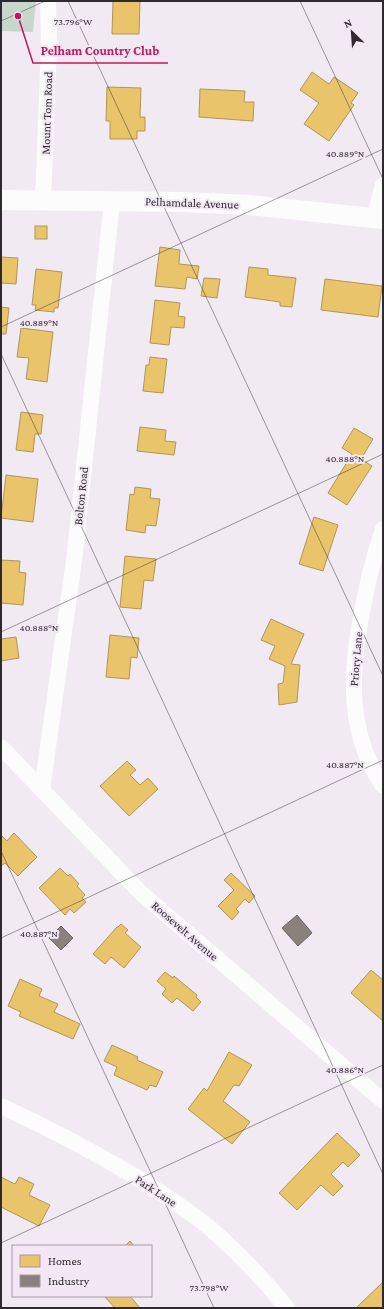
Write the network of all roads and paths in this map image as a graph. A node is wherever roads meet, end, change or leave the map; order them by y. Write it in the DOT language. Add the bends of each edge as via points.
graph roads {
  1 [pos="48,1"];
  2 [pos="383,185"];
  3 [pos="1,200"];
  4 [pos="43,200"];
  5 [pos="112,201"];
  6 [pos="378,219"];
  7 [pos="383,529"];
  8 [pos="1,746"];
  9 [pos="383,786"];
  10 [pos="42,790"];
  11 [pos="383,1101"];
  12 [pos="1,1106"];
  13 [pos="287,1308"];
  1 -- 4 [label="street, Mount Tom Road" via="49,45"];
  2 -- 6 [label="street"];
  3 -- 4 [label="street, Pelhamdale Avenue"];
  4 -- 5 [label="street, Pelhamdale Avenue"];
  5 -- 6 [label="street, Pelhamdale Avenue" via="249,205"];
  5 -- 10 [label="street, Bolton Road" via="75,553"];
  7 -- 9 [label="street, Priory Lane" via="374,554 356,639 353,700 358,728 371,767"];
  8 -- 10 [label="street, Roosevelt Avenue"];
  10 -- 11 [label="street, Roosevelt Avenue" via="141,893"];
  12 -- 13 [label="street, Park Lane" via="111,1162 169,1198 217,1234 265,1281"];
}
